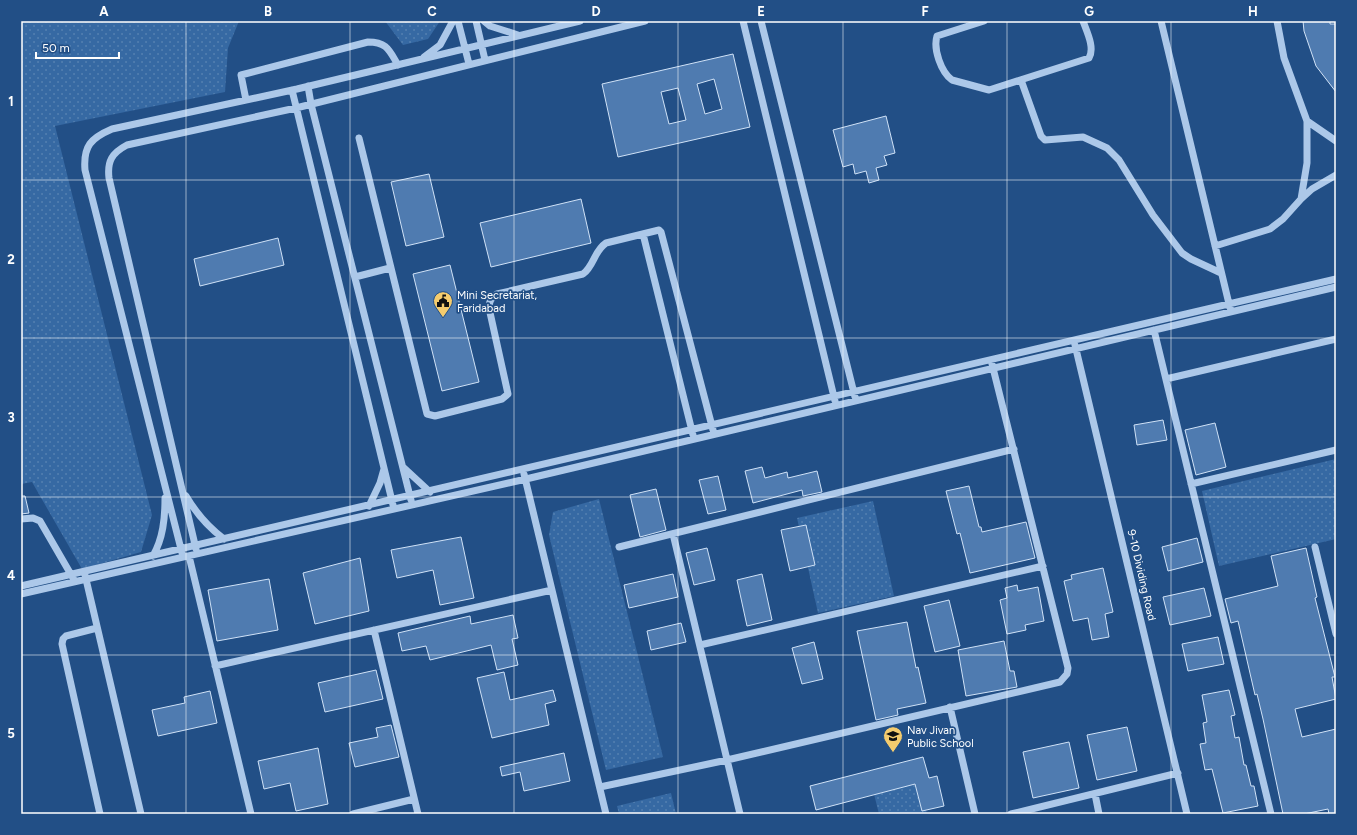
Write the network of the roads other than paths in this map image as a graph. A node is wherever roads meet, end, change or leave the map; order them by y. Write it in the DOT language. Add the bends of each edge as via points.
graph roads {
  1 [pos="453,21"];
  2 [pos="458,21"];
  3 [pos="476,21"];
  4 [pos="484,21"];
  5 [pos="580,21"];
  6 [pos="645,21"];
  7 [pos="743,21"];
  8 [pos="761,21"];
  9 [pos="984,21"];
  10 [pos="1084,21"];
  11 [pos="1161,21"];
  12 [pos="1277,21"];
  13 [pos="520,35"];
  14 [pos="482,45"];
  15 [pos="465,49"];
  16 [pos="421,59"];
  17 [pos="485,60"];
  18 [pos="469,64"];
  19 [pos="398,65"];
  20 [pos="1021,80"];
  21 [pos="308,86"];
  22 [pos="292,90"];
  23 [pos="246,100"];
  24 [pos="311,104"];
  25 [pos="296,108"];
  26 [pos="1307,121"];
  27 [pos="359,138"];
  28 [pos="1336,141"];
  29 [pos="1336,175"];
  30 [pos="1301,199"];
  31 [pos="642,234"];
  32 [pos="1215,246"];
  33 [pos="390,268"];
  34 [pos="1221,273"];
  35 [pos="355,277"];
  36 [pos="1336,279"];
  37 [pos="1336,287"];
  38 [pos="1229,304"];
  39 [pos="1231,312"];
  40 [pos="1154,330"];
  41 [pos="1336,339"];
  42 [pos="1074,341"];
  43 [pos="1076,348"];
  44 [pos="992,364"];
  45 [pos="1166,379"];
  46 [pos="854,393"];
  47 [pos="834,397"];
  48 [pos="856,401"];
  49 [pos="836,405"];
  50 [pos="712,426"];
  51 [pos="692,431"];
  52 [pos="714,434"];
  53 [pos="694,439"];
  54 [pos="1014,449"];
  55 [pos="1336,450"];
  56 [pos="403,467"];
  57 [pos="384,468"];
  58 [pos="523,470"];
  59 [pos="526,479"];
  60 [pos="1191,484"];
  61 [pos="165,486"];
  62 [pos="181,487"];
  63 [pos="430,492"];
  64 [pos="410,496"];
  65 [pos="392,501"];
  66 [pos="412,505"];
  67 [pos="369,506"];
  68 [pos="394,509"];
  69 [pos="21,519"];
  70 [pos="673,534"];
  71 [pos="224,539"];
  72 [pos="196,545"];
  73 [pos="618,547"];
  74 [pos="1315,547"];
  75 [pos="180,548"];
  76 [pos="198,554"];
  77 [pos="153,556"];
  78 [pos="186,557"];
  79 [pos="1043,566"];
  80 [pos="84,572"];
  81 [pos="71,574"];
  82 [pos="86,580"];
  83 [pos="74,582"];
  84 [pos="21,586"];
  85 [pos="552,590"];
  86 [pos="21,594"];
  87 [pos="97,628"];
  88 [pos="374,630"];
  89 [pos="1336,634"];
  90 [pos="700,645"];
  91 [pos="215,666"];
  92 [pos="950,707"];
  93 [pos="727,760"];
  94 [pos="1178,773"];
  95 [pos="600,787"];
  96 [pos="1095,794"];
  97 [pos="414,799"];
  98 [pos="100,814"];
  99 [pos="141,814"];
  100 [pos="251,814"];
  101 [pos="353,814"];
  102 [pos="418,814"];
  103 [pos="606,814"];
  104 [pos="740,814"];
  105 [pos="975,814"];
  106 [pos="1011,814"];
  107 [pos="1099,814"];
  108 [pos="1187,814"];
  109 [pos="1271,814"];
  1 -- 16 [label="street" via="440,45"];
  2 -- 15 [label="street"];
  3 -- 14 [label="street"];
  4 -- 13 [label="street" via="490,26"];
  5 -- 13 [label="street"];
  6 -- 17 [label="street"];
  7 -- 47 [label="street"];
  8 -- 46 [label="street"];
  9 -- 20 [label="street" via="937,36 935,43 947,77 989,90"];
  10 -- 20 [label="street" via="1092,53 1089,58"];
  11 -- 32 [label="street"];
  12 -- 26 [label="street" via="1284,58"];
  13 -- 14 [label="street"];
  14 -- 15 [label="street"];
  14 -- 17 [label="street"];
  15 -- 16 [label="street"];
  15 -- 18 [label="street"];
  16 -- 19 [label="street"];
  17 -- 18 [label="street"];
  18 -- 24 [label="street"];
  19 -- 21 [label="street"];
  19 -- 23 [label="street" via="388,48 380,42 368,42 241,75"];
  20 -- 34 [label="street" via="1041,136 1045,140 1083,136 1107,148 1119,160 1153,215 1182,253"];
  21 -- 22 [label="street"];
  21 -- 24 [label="street"];
  22 -- 23 [label="street"];
  22 -- 25 [label="street"];
  23 -- 61 [label="street" via="112,129 97,135 88,145 84,158"];
  24 -- 25 [label="street"];
  24 -- 35 [label="street"];
  25 -- 57 [label="street"];
  25 -- 62 [label="street" via="127,145 117,150 110,158 109,178"];
  26 -- 28 [label="street"];
  26 -- 30 [label="street" via="1307,163"];
  27 -- 33 [label="street"];
  29 -- 30 [label="street" via="1312,189"];
  30 -- 32 [label="street" via="1270,229"];
  31 -- 33 [label="street" via="606,243 583,274 492,297 489,308 508,394 502,399 435,416 430,416 425,410"];
  31 -- 50 [label="street" via="657,230 661,232"];
  31 -- 51 [label="street"];
  32 -- 34 [label="street"];
  33 -- 35 [label="street"];
  34 -- 38 [label="street"];
  35 -- 56 [label="street"];
  36 -- 38 [label="street"];
  37 -- 39 [label="street"];
  38 -- 39 [label="street"];
  38 -- 42 [label="street"];
  39 -- 40 [label="street"];
  40 -- 43 [label="street"];
  40 -- 45 [label="street"];
  41 -- 45 [label="street"];
  42 -- 43 [label="street, 9-10 Dividing Road"];
  42 -- 44 [label="street"];
  43 -- 44 [label="street"];
  43 -- 94 [label="street, 9-10 Dividing Road"];
  44 -- 46 [label="street"];
  44 -- 48 [label="street"];
  44 -- 54 [label="street"];
  45 -- 60 [label="street"];
  46 -- 47 [label="street"];
  46 -- 48 [label="street"];
  47 -- 49 [label="street"];
  47 -- 50 [label="street"];
  48 -- 49 [label="street"];
  49 -- 52 [label="street"];
  50 -- 51 [label="street"];
  50 -- 52 [label="street"];
  51 -- 53 [label="street"];
  51 -- 58 [label="street"];
  52 -- 53 [label="street"];
  53 -- 59 [label="street"];
  54 -- 70 [label="street"];
  54 -- 79 [label="street"];
  55 -- 60 [label="street"];
  56 -- 63 [label="street"];
  56 -- 64 [label="street"];
  57 -- 65 [label="street"];
  57 -- 67 [label="street"];
  58 -- 59 [label="street"];
  58 -- 63 [label="street"];
  59 -- 66 [label="street"];
  59 -- 85 [label="street"];
  60 -- 109 [label="street"];
  61 -- 75 [label="street"];
  61 -- 77 [label="street" via="165,516 160,543"];
  62 -- 71 [label="street" via="194,511"];
  62 -- 72 [label="street"];
  63 -- 64 [label="street"];
  64 -- 65 [label="street"];
  64 -- 66 [label="street"];
  65 -- 67 [label="street"];
  65 -- 68 [label="street"];
  66 -- 68 [label="street"];
  67 -- 71 [label="street"];
  68 -- 76 [label="street"];
  69 -- 81 [label="street" via="33,518 40,521"];
  70 -- 73 [label="street"];
  70 -- 90 [label="street"];
  71 -- 72 [label="street"];
  72 -- 75 [label="street"];
  72 -- 76 [label="street"];
  74 -- 89 [label="street"];
  75 -- 77 [label="street"];
  75 -- 78 [label="street"];
  76 -- 78 [label="street"];
  77 -- 80 [label="street"];
  78 -- 82 [label="street"];
  78 -- 91 [label="street"];
  79 -- 90 [label="street"];
  79 -- 92 [label="street" via="1068,668 1065,678 1060,682"];
  80 -- 81 [label="street"];
  80 -- 82 [label="street"];
  81 -- 83 [label="street"];
  81 -- 84 [label="street"];
  82 -- 83 [label="street"];
  82 -- 87 [label="street"];
  83 -- 86 [label="street"];
  85 -- 88 [label="street"];
  85 -- 95 [label="street"];
  87 -- 98 [label="street" via="66,636 62,644"];
  87 -- 99 [label="street"];
  88 -- 91 [label="street"];
  88 -- 97 [label="street"];
  90 -- 93 [label="street"];
  91 -- 100 [label="street"];
  92 -- 93 [label="street"];
  92 -- 105 [label="street"];
  93 -- 95 [label="street"];
  93 -- 104 [label="street"];
  94 -- 96 [label="street"];
  94 -- 108 [label="street, 9-10 Dividing Road"];
  95 -- 103 [label="street"];
  96 -- 106 [label="street"];
  96 -- 107 [label="street"];
  97 -- 101 [label="street"];
  97 -- 102 [label="street"];
}
